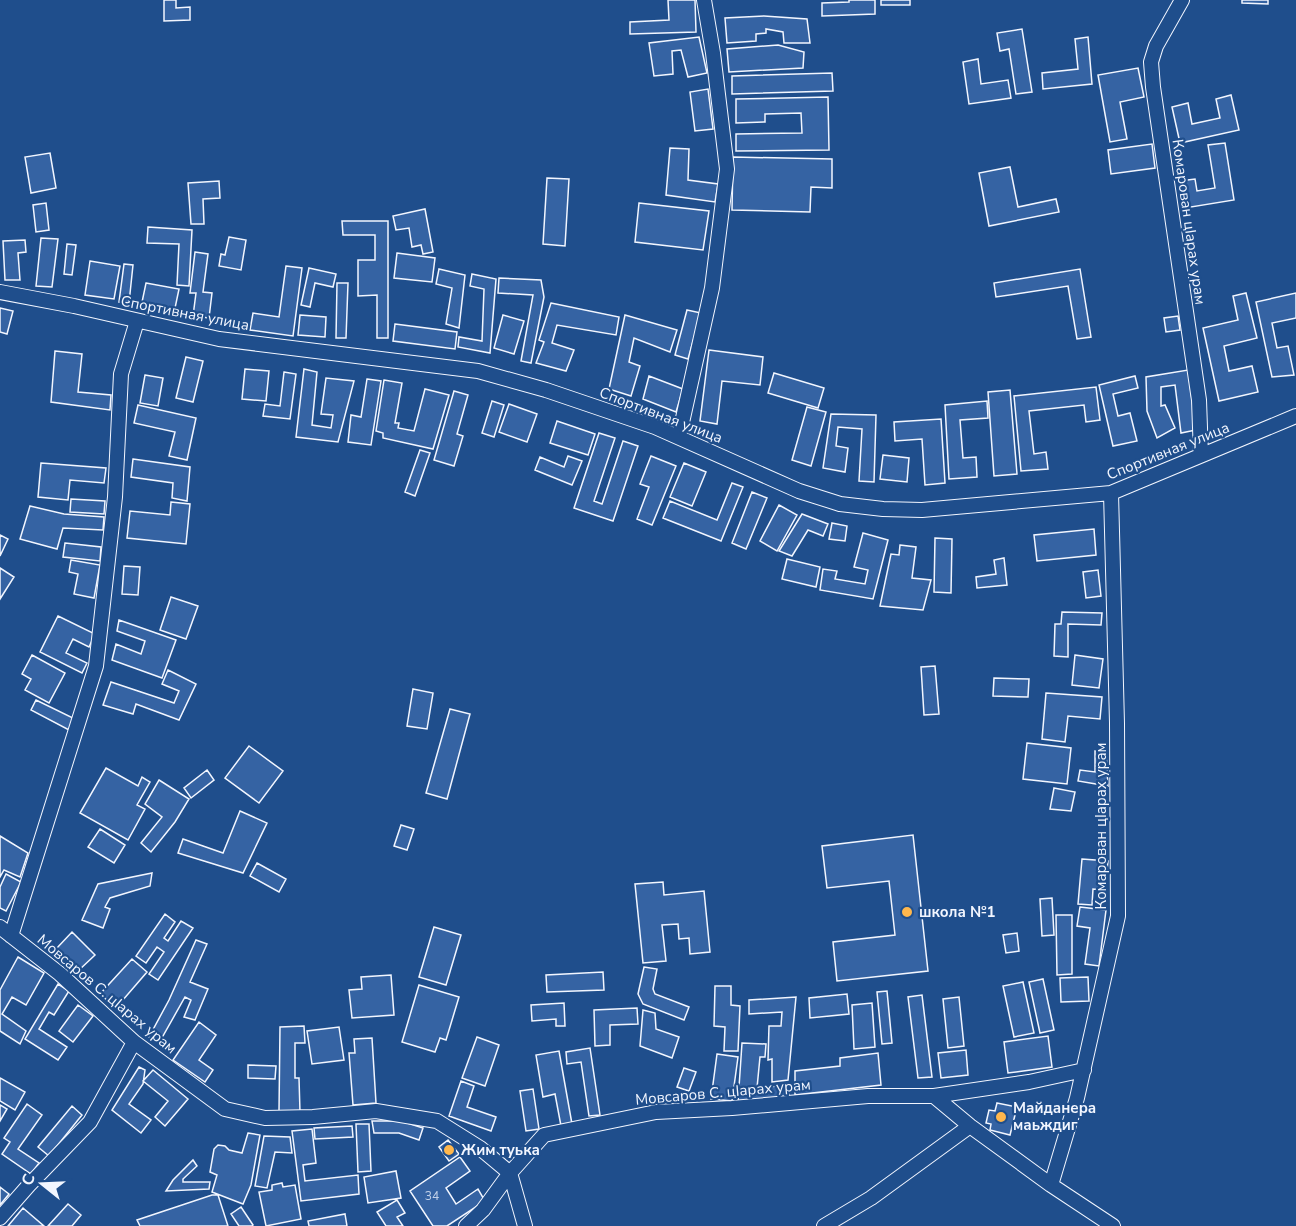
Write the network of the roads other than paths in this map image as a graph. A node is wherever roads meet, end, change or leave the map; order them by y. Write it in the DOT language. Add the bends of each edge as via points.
graph roads {
  1 [pos="704,0"];
  2 [pos="1182,0"];
  3 [pos="0,292"];
  4 [pos="137,321"];
  5 [pos="1296,416"];
  6 [pos="680,436"];
  7 [pos="1201,455"];
  8 [pos="1111,494"];
  9 [pos="6,931"];
  10 [pos="134,1042"];
  11 [pos="1084,1070"];
  12 [pos="934,1096"];
  13 [pos="970,1126"];
  14 [pos="510,1173"];
  15 [pos="1051,1185"];
  16 [pos="0,1218"];
  17 [pos="466,1226"];
  18 [pos="525,1226"];
  19 [pos="824,1226"];
  20 [pos="1113,1226"];
  1 -- 6 [label="street" via="727,169 712,288"];
  2 -- 7 [label="street, Комарован цIарах урам" via="1151,62 1199,400"];
  3 -- 4 [label="street, Спортивная улица"];
  4 -- 6 [label="street, Спортивная улица" via="219,339 478,371"];
  4 -- 9 [label="street" via="121,374 114,497 96,666"];
  5 -- 7 [label="street, Спортивная улица"];
  6 -- 8 [label="street, Спортивная улица" via="799,491 840,504 922,510"];
  7 -- 8 [label="street, Спортивная улица"];
  8 -- 11 [label="street, Комарован цIарах урам" via="1118,916"];
  9 -- 10 [label="street, Мовсаров С. цIарах урам"];
  10 -- 14 [label="street, Мовсаров С. цIарах урам" via="225,1109 265,1118 376,1111 437,1121"];
  10 -- 16 [label="street" via="90,1122"];
  11 -- 12 [label="street, Мовсаров С. цIарах урам"];
  11 -- 15 [label="street, Комарован цIарах урам"];
  12 -- 13 [label="street"];
  12 -- 14 [label="street, Мовсаров С. цIарах урам" via="868,1096 656,1112 544,1135"];
  13 -- 15 [label="street"];
  13 -- 19 [label="street" via="871,1198"];
  14 -- 17 [label="street"];
  14 -- 18 [label="street"];
  15 -- 20 [label="street"];
}
